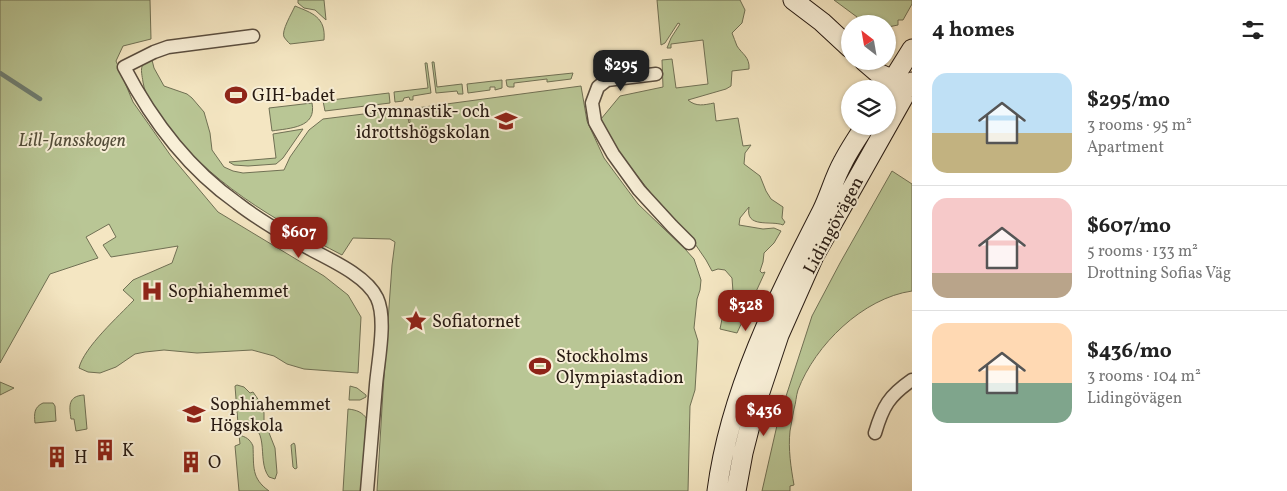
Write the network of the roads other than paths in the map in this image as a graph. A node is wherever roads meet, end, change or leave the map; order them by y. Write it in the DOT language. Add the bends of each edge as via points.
graph roads {
  1 [pos="793,0"];
  2 [pos="253,36"];
  3 [pos="841,40"];
  4 [pos="912,49"];
  5 [pos="874,70"];
  6 [pos="656,74"];
  7 [pos="903,85"];
  8 [pos="859,135"];
  9 [pos="689,243"];
  10 [pos="912,380"];
  11 [pos="875,433"];
  12 [pos="367,491"];
  13 [pos="717,491"];
  14 [pos="736,491"];
  1 -- 3 [label="main road"];
  2 -- 12 [label="street" via="168,47 124,67 160,124 183,155 205,177 237,204 365,281 377,298 382,320"];
  4 -- 7 [label="main road, Lidingövägen"];
  5 -- 7 [label="main road"];
  6 -- 9 [label="street" via="607,80 598,87 592,103 595,122 612,154 639,190"];
  7 -- 14 [label="main road, Lidingövägen" via="894,116 814,256 779,335 754,410"];
  8 -- 13 [label="main road, Lidingövägen" via="843,161 828,201 793,267 762,337 736,404"];
  10 -- 11 [label="street" via="888,400"];
}
